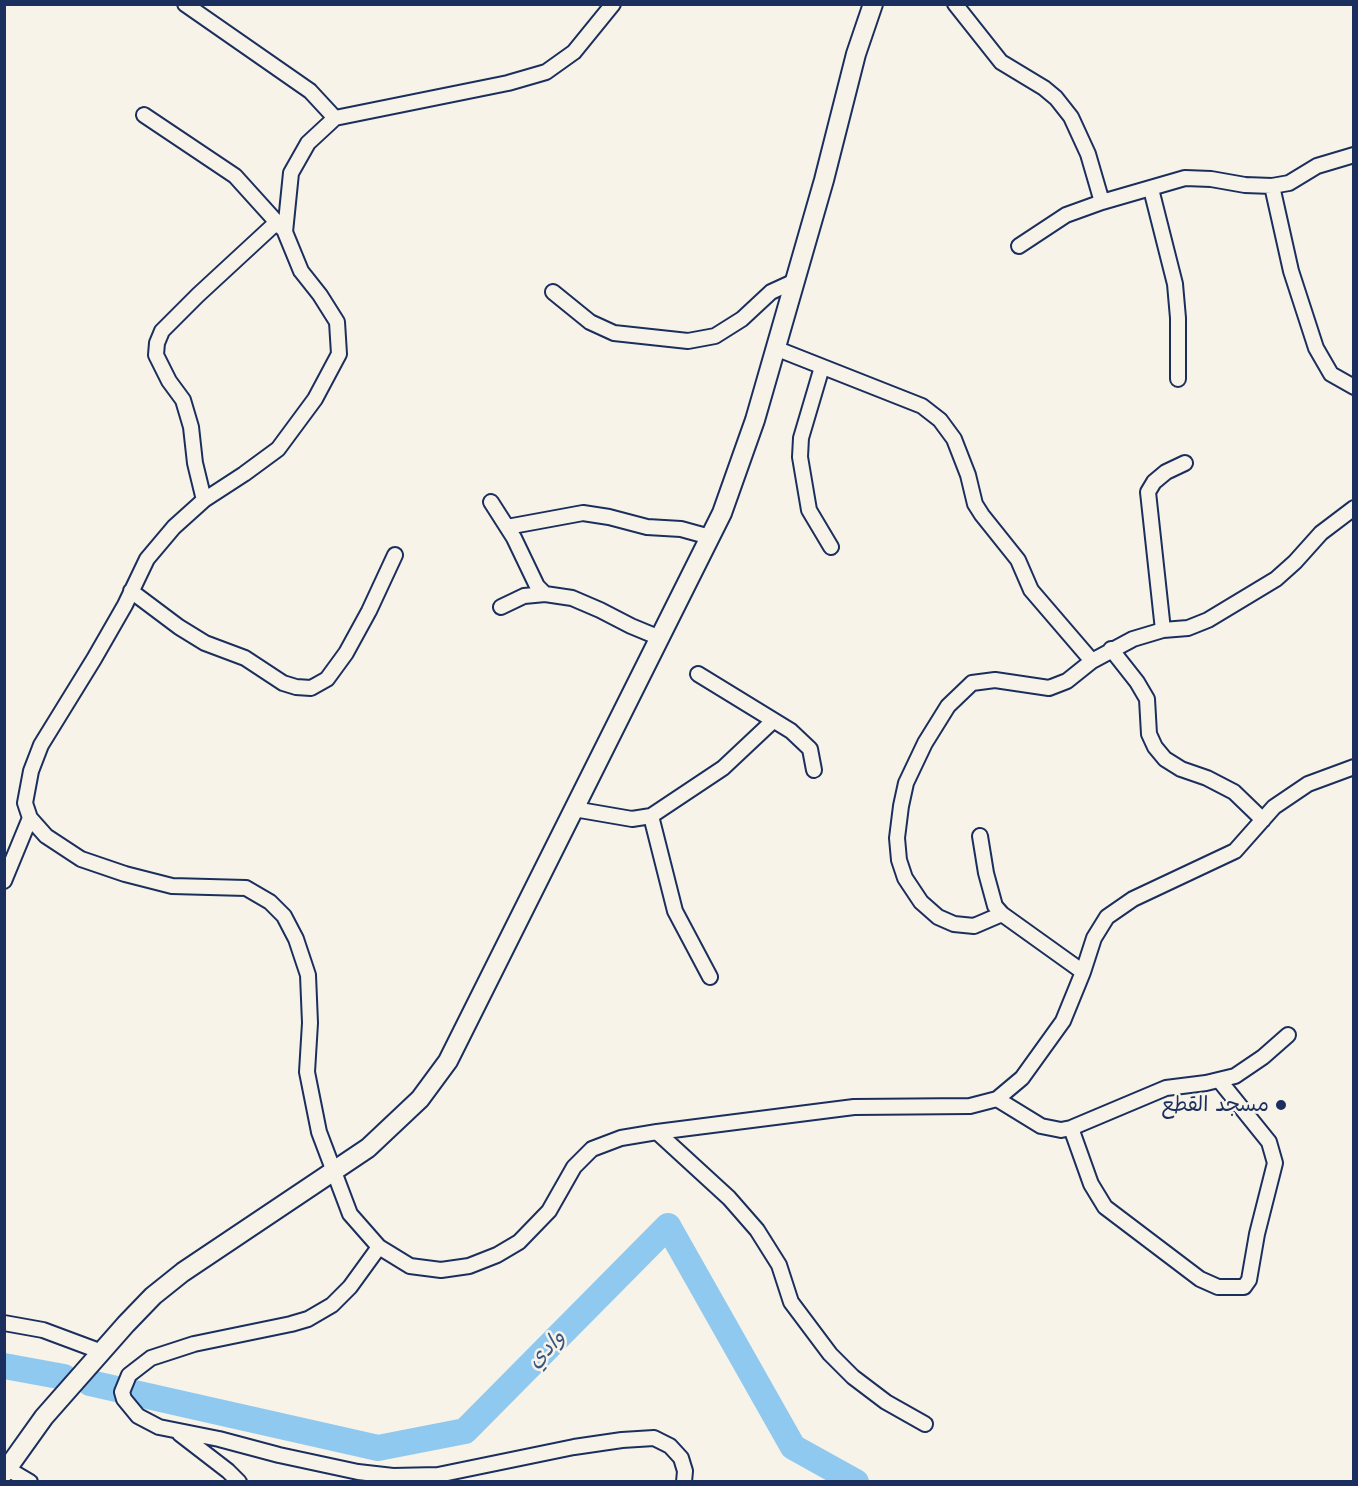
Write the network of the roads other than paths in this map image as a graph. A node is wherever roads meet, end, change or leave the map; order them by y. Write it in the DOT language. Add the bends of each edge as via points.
graph roads {
  1 [pos="185,4"];
  2 [pos="613,4"];
  3 [pos="873,4"];
  4 [pos="955,4"];
  5 [pos="144,116"];
  6 [pos="335,118"];
  7 [pos="1353,156"];
  8 [pos="1272,186"];
  9 [pos="1151,189"];
  10 [pos="1102,202"];
  11 [pos="281,227"];
  12 [pos="1019,246"];
  13 [pos="795,281"];
  14 [pos="553,292"];
  15 [pos="775,348"];
  16 [pos="822,367"];
  17 [pos="1178,379"];
  18 [pos="1353,387"];
  19 [pos="1185,463"];
  20 [pos="204,500"];
  21 [pos="492,502"];
  22 [pos="1353,508"];
  23 [pos="507,527"];
  24 [pos="710,537"];
  25 [pos="831,547"];
  26 [pos="395,555"];
  27 [pos="131,591"];
  28 [pos="545,594"];
  29 [pos="501,607"];
  30 [pos="1163,630"];
  31 [pos="660,638"];
  32 [pos="1111,649"];
  33 [pos="1092,660"];
  34 [pos="698,674"];
  35 [pos="773,721"];
  36 [pos="1353,767"];
  37 [pos="814,770"];
  38 [pos="574,809"];
  39 [pos="651,816"];
  40 [pos="30,818"];
  41 [pos="1263,820"];
  42 [pos="980,836"];
  43 [pos="4,881"];
  44 [pos="1002,914"];
  45 [pos="1083,972"];
  46 [pos="710,977"];
  47 [pos="1288,1035"];
  48 [pos="1219,1080"];
  49 [pos="997,1100"];
  50 [pos="1071,1128"];
  51 [pos="657,1132"];
  52 [pos="333,1172"];
  53 [pos="379,1247"];
  54 [pos="4,1323"];
  55 [pos="102,1352"];
  56 [pos="925,1424"];
  57 [pos="175,1430"];
  58 [pos="6,1471"];
  59 [pos="30,1482"];
  60 [pos="238,1482"];
  61 [pos="684,1482"];
  1 -- 6 [label="street" via="310,91"];
  2 -- 6 [label="street" via="574,52 546,72"];
  3 -- 13 [label="main road"];
  4 -- 10 [label="street" via="1001,62 1044,88 1071,117 1088,154"];
  5 -- 11 [label="street" via="235,176"];
  6 -- 11 [label="street" via="308,143 291,173"];
  7 -- 8 [label="street" via="1317,166 1289,183"];
  8 -- 9 [label="street" via="1185,178"];
  8 -- 18 [label="street" via="1291,271 1316,348 1331,374"];
  9 -- 10 [label="street"];
  9 -- 17 [label="street" via="1175,284"];
  10 -- 12 [label="street" via="1066,215"];
  11 -- 20 [label="street" via="198,295 162,332 157,343 156,355 183,400"];
  11 -- 20 [label="street" via="301,271 337,322 339,354 315,399 278,449"];
  13 -- 14 [label="street" via="771,292 742,319 715,336 688,341 614,333 590,322"];
  13 -- 15 [label="main road"];
  15 -- 16 [label="street"];
  15 -- 24 [label="main road" via="755,420"];
  16 -- 25 [label="street" via="801,438 800,457 809,510"];
  16 -- 33 [label="street" via="922,406 940,420 954,439 975,504 1018,560 1030,590"];
  19 -- 30 [label="street" via="1166,472 1148,492"];
  20 -- 27 [label="street" via="174,526 147,559"];
  21 -- 23 [label="street"];
  22 -- 30 [label="street" via="1321,533 1276,579 1208,620 1188,628"];
  23 -- 24 [label="street" via="583,513"];
  23 -- 28 [label="street" via="537,586"];
  24 -- 31 [label="main road"];
  26 -- 27 [label="street" via="346,653 327,679 311,688 283,683 245,658 205,643"];
  27 -- 40 [label="street" via="41,745 25,803"];
  28 -- 29 [label="street" via="524,596"];
  28 -- 31 [label="street" via="572,598"];
  30 -- 32 [label="street"];
  31 -- 38 [label="main road"];
  32 -- 33 [label="street"];
  32 -- 41 [label="street" via="1147,699 1149,734 1165,759 1234,792"];
  33 -- 44 [label="street" via="1067,681 1050,688 994,680 972,683 948,706 906,783 897,838 899,860 905,878 921,902 938,917 954,924 974,926"];
  34 -- 35 [label="street"];
  35 -- 37 [label="street" via="810,749"];
  35 -- 39 [label="street" via="723,768"];
  36 -- 41 [label="street" via="1308,784 1274,807"];
  38 -- 39 [label="street" via="632,819"];
  38 -- 52 [label="main road" via="448,1061 420,1099 368,1148"];
  39 -- 46 [label="street" via="675,910"];
  40 -- 43 [label="street"];
  40 -- 52 [label="street" via="46,836 81,859 172,886 246,888 284,916 308,975 307,1072 319,1132"];
  41 -- 45 [label="street" via="1235,850 1133,899 1107,917 1094,938"];
  42 -- 44 [label="street" via="991,897"];
  44 -- 45 [label="street"];
  45 -- 49 [label="street" via="1063,1021 1022,1078"];
  47 -- 48 [label="street" via="1235,1076"];
  48 -- 50 [label="street" via="1166,1088"];
  48 -- 50 [label="street" via="1269,1142 1275,1163 1249,1280 1244,1287 1218,1287 1200,1279 1106,1207 1091,1184"];
  49 -- 50 [label="street" via="1041,1126"];
  49 -- 51 [label="street" via="970,1106 854,1107"];
  51 -- 53 [label="street" via="621,1138 592,1149 574,1167 549,1210 519,1242 496,1255 469,1266 441,1270 410,1266"];
  51 -- 56 [label="street" via="729,1198 757,1230 779,1265 791,1302 830,1354 886,1402"];
  52 -- 53 [label="street" via="350,1214"];
  52 -- 55 [label="main road" via="183,1272 153,1296"];
  53 -- 57 [label="street" via="350,1287 332,1305 309,1319 194,1344 152,1358 129,1375 122,1392 129,1407 148,1422"];
  54 -- 55 [label="street" via="43,1330"];
  55 -- 58 [label="main road" via="44,1417"];
  57 -- 60 [label="street"];
  57 -- 61 [label="street" via="324,1465 393,1476 438,1474 584,1446 654,1438 670,1446 681,1458"];
  58 -- 59 [label="street"];
}
